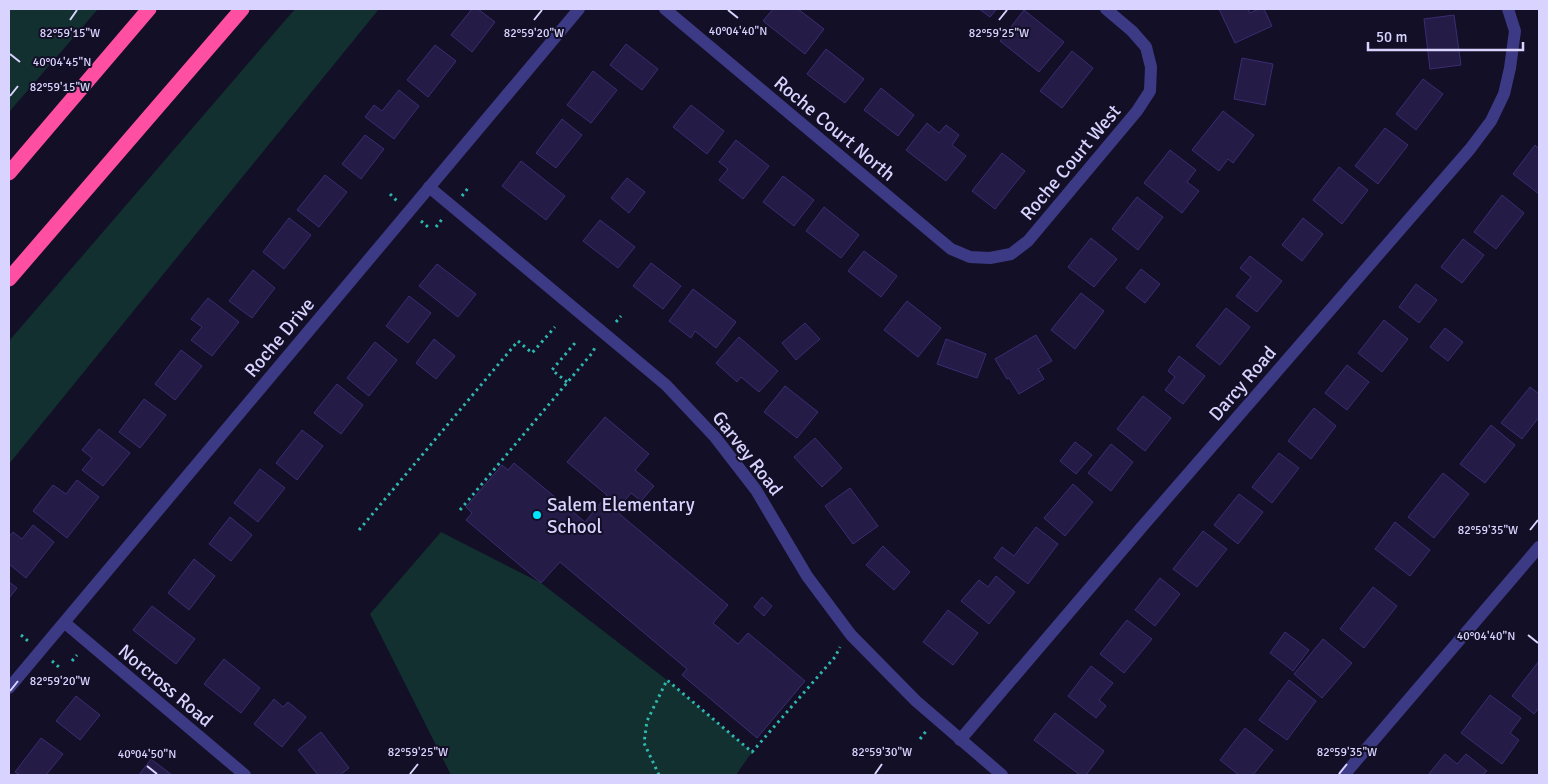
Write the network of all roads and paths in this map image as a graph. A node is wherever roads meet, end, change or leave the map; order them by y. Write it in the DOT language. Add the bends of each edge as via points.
graph roads {
  1 [pos="150,9"];
  2 [pos="242,9"];
  3 [pos="579,9"];
  4 [pos="665,9"];
  5 [pos="1106,9"];
  6 [pos="1508,9"];
  7 [pos="9,173"];
  8 [pos="429,187"];
  9 [pos="390,194"];
  10 [pos="399,203"];
  11 [pos="444,217"];
  12 [pos="436,227"];
  13 [pos="990,258"];
  14 [pos="9,279"];
  15 [pos="554,327"];
  16 [pos="575,343"];
  17 [pos="593,352"];
  18 [pos="567,382"];
  19 [pos="460,510"];
  20 [pos="359,530"];
  21 [pos="1539,547"];
  22 [pos="65,623"];
  23 [pos="851,634"];
  24 [pos="78,655"];
  25 [pos="50,659"];
  26 [pos="72,661"];
  27 [pos="60,668"];
  28 [pos="9,688"];
  29 [pos="928,729"];
  30 [pos="920,739"];
  31 [pos="960,740"];
  32 [pos="245,775"];
  33 [pos="659,775"];
  34 [pos="1002,775"];
  35 [pos="1344,775"];
  1 -- 7 [label="highway"];
  2 -- 14 [label="highway"];
  3 -- 8 [label="street, Roche Drive"];
  4 -- 13 [label="street, Roche Court North" via="952,249 970,257"];
  5 -- 13 [label="street, Roche Court West" via="1146,47 1151,67 1150,91 1137,112 1028,241 1011,254"];
  6 -- 31 [label="street, Darcy Road" via="1515,31 1510,68 1504,94 1491,121"];
  8 -- 22 [label="street, Roche Drive"];
  8 -- 23 [label="street, Garvey Road" via="666,385 709,430 756,490 807,576"];
  9 -- 10 [label="path"];
  11 -- 12 [label="path"];
  15 -- 20 [label="path" via="532,353 518,341"];
  16 -- 18 [label="path" via="552,370"];
  17 -- 18 [label="path"];
  18 -- 19 [label="path"];
  21 -- 35 [label="street"];
  22 -- 28 [label="street, Roche Drive"];
  22 -- 32 [label="street, Norcross Road"];
  23 -- 31 [label="street, Garvey Road" via="916,701"];
  23 -- 33 [label="path" via="835,657 752,752 667,680 648,721 644,743"];
  24 -- 26 [label="path"];
  25 -- 27 [label="path"];
  29 -- 30 [label="path"];
  31 -- 34 [label="street, Garvey Road"];
}
